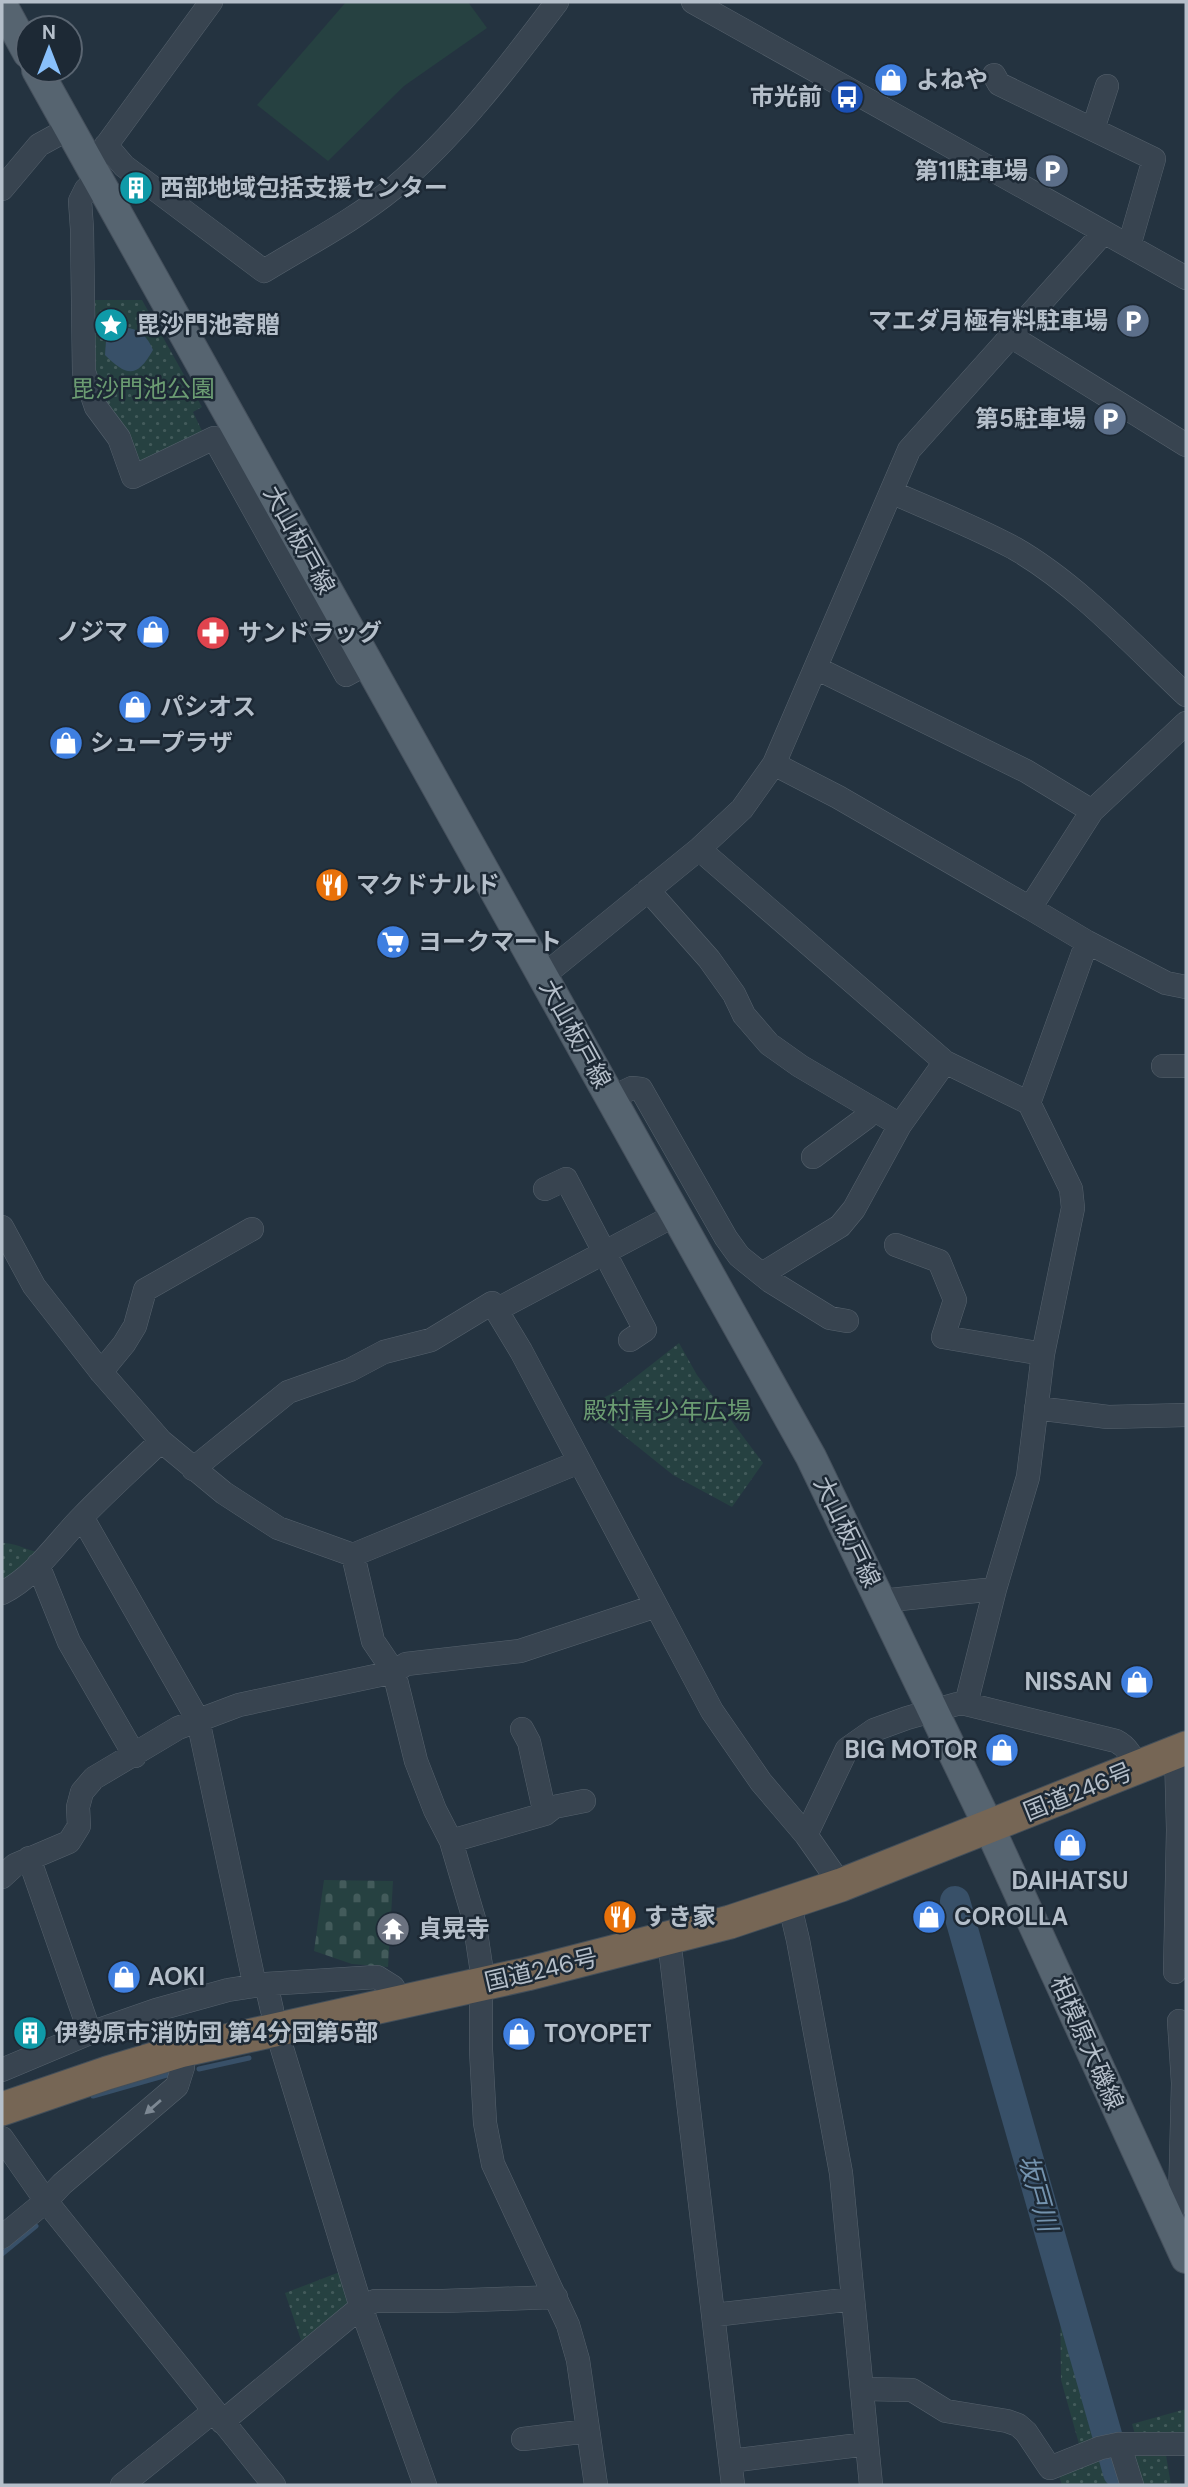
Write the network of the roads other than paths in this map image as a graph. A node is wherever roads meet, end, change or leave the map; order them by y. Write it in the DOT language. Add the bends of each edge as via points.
graph roads {
  1 [pos="211,2"];
  2 [pos="557,2"];
  3 [pos="693,2"];
  4 [pos="2,5"];
  5 [pos="14,27"];
  6 [pos="994,75"];
  7 [pos="45,84"];
  8 [pos="1107,86"];
  9 [pos="71,128"];
  10 [pos="1093,129"];
  11 [pos="99,164"];
  12 [pos="2,189"];
  13 [pos="1104,232"];
  14 [pos="1129,246"];
  15 [pos="1186,278"];
  16 [pos="1012,337"];
  17 [pos="1186,445"];
  18 [pos="891,492"];
  19 [pos="368,663"];
  20 [pos="816,668"];
  21 [pos="1186,695"];
  22 [pos="1186,723"];
  23 [pos="774,764"];
  24 [pos="1092,811"];
  25 [pos="699,849"];
  26 [pos="648,890"];
  27 [pos="1030,908"];
  28 [pos="1087,942"];
  29 [pos="543,976"];
  30 [pos="1186,987"];
  31 [pos="945,1062"];
  32 [pos="1163,1066"];
  33 [pos="1186,1066"];
  34 [pos="611,1098"];
  35 [pos="1029,1103"];
  36 [pos="872,1109"];
  37 [pos="900,1125"];
  38 [pos="813,1157"];
  39 [pos="545,1189"];
  40 [pos="675,1215"];
  41 [pos="2,1227"];
  42 [pos="252,1229"];
  43 [pos="605,1252"];
  44 [pos="907,1253"];
  45 [pos="762,1274"];
  46 [pos="496,1310"];
  47 [pos="847,1321"];
  48 [pos="643,1331"];
  49 [pos="1043,1354"];
  50 [pos="101,1372"];
  51 [pos="1036,1408"];
  52 [pos="1186,1415"];
  53 [pos="161,1441"];
  54 [pos="579,1462"];
  55 [pos="193,1469"];
  56 [pos="82,1517"];
  57 [pos="353,1555"];
  58 [pos="38,1565"];
  59 [pos="995,1589"];
  60 [pos="2,1593"];
  61 [pos="881,1601"];
  62 [pos="656,1606"];
  63 [pos="394,1672"];
  64 [pos="966,1704"];
  65 [pos="932,1712"];
  66 [pos="198,1720"];
  67 [pos="522,1729"];
  68 [pos="1181,1750"];
  69 [pos="135,1756"];
  70 [pos="1137,1769"];
  71 [pos="584,1801"];
  72 [pos="545,1814"];
  73 [pos="989,1827"];
  74 [pos="1182,1830"];
  75 [pos="806,1835"];
  76 [pos="452,1841"];
  77 [pos="29,1858"];
  78 [pos="2,1877"];
  79 [pos="841,1885"];
  80 [pos="789,1902"];
  81 [pos="669,1939"];
  82 [pos="1175,1972"];
  83 [pos="481,1984"];
  84 [pos="261,1985"];
  85 [pos="401,2002"];
  86 [pos="272,2010"];
  87 [pos="1179,2021"];
  88 [pos="90,2033"];
  89 [pos="281,2045"];
  90 [pos="180,2051"];
  91 [pos="2,2070"];
  92 [pos="1185,2083"];
  93 [pos="2,2109"];
  94 [pos="2,2138"];
  95 [pos="46,2202"];
  96 [pos="1166,2217"];
  97 [pos="2,2237"];
  98 [pos="1186,2258"];
  99 [pos="556,2297"];
  100 [pos="853,2299"];
  101 [pos="361,2306"];
  102 [pos="714,2315"];
  103 [pos="864,2389"];
  104 [pos="218,2416"];
  105 [pos="588,2431"];
  106 [pos="523,2439"];
  107 [pos="867,2444"];
  108 [pos="1119,2444"];
  109 [pos="1186,2444"];
  110 [pos="730,2461"];
  111 [pos="122,2485"];
  112 [pos="274,2485"];
  113 [pos="425,2485"];
  114 [pos="596,2485"];
  115 [pos="733,2485"];
  116 [pos="872,2485"];
  117 [pos="1132,2485"];
  1 -- 11 [label="street"];
  2 -- 11 [label="street" via="437,149 368,207 264,271 124,166"];
  3 -- 13 [label="street"];
  4 -- 5 [label="main road"];
  6 -- 10 [label="street" via="999,84"];
  7 -- 9 [label="main road, 大山板戸線"];
  8 -- 10 [label="street"];
  9 -- 11 [label="main road, 大山板戸線"];
  9 -- 12 [label="street" via="39,145"];
  10 -- 14 [label="street" via="1154,159"];
  11 -- 19 [label="main road, 大山板戸線" via="170,307"];
  11 -- 19 [label="street" via="80,201 84,372 96,407 119,438 133,477 214,438 346,675"];
  13 -- 14 [label="street"];
  13 -- 16 [label="street"];
  14 -- 15 [label="street"];
  16 -- 17 [label="street"];
  16 -- 18 [label="street" via="909,450"];
  18 -- 20 [label="street"];
  18 -- 21 [label="street" via="1015,549 1120,632"];
  19 -- 29 [label="main road, 大山板戸線"];
  20 -- 23 [label="street"];
  20 -- 24 [label="street" via="1026,771"];
  22 -- 24 [label="street"];
  23 -- 25 [label="street" via="742,809"];
  23 -- 27 [label="street"];
  24 -- 27 [label="street"];
  25 -- 26 [label="street"];
  25 -- 31 [label="street"];
  26 -- 29 [label="street"];
  26 -- 36 [label="street" via="709,959 744,1015 769,1044"];
  27 -- 28 [label="street"];
  28 -- 30 [label="street" via="1166,983"];
  28 -- 35 [label="street"];
  29 -- 34 [label="main road, 大山板戸線"];
  31 -- 35 [label="street"];
  31 -- 37 [label="street"];
  32 -- 33 [label="street"];
  34 -- 40 [label="main road, 大山板戸線"];
  34 -- 45 [label="street" via="632,1088 641,1089 726,1238 739,1256"];
  35 -- 49 [label="street" via="1071,1189 1073,1209"];
  36 -- 37 [label="street"];
  36 -- 38 [label="street"];
  37 -- 45 [label="street" via="840,1226"];
  39 -- 43 [label="street" via="573,1175"];
  40 -- 43 [label="street"];
  40 -- 61 [label="main road, 大山板戸線" via="811,1457"];
  41 -- 50 [label="street" via="34,1286"];
  42 -- 50 [label="street" via="145,1290 135,1326"];
  43 -- 46 [label="street"];
  43 -- 48 [label="street"];
  44 -- 49 [label="street" via="939,1261 955,1300 936,1336"];
  45 -- 47 [label="street" via="830,1318"];
  46 -- 54 [label="street"];
  46 -- 55 [label="street" via="492,1303 431,1340 384,1352 350,1370 288,1392"];
  49 -- 51 [label="street"];
  50 -- 53 [label="street"];
  51 -- 52 [label="street" via="1108,1417"];
  51 -- 59 [label="street" via="1028,1477"];
  53 -- 55 [label="street"];
  53 -- 56 [label="street"];
  54 -- 57 [label="street"];
  54 -- 62 [label="street"];
  55 -- 57 [label="street" via="278,1528"];
  56 -- 58 [label="street"];
  56 -- 66 [label="street"];
  57 -- 63 [label="street" via="373,1641"];
  58 -- 60 [label="street" via="17,1586"];
  58 -- 69 [label="street" via="69,1642"];
  59 -- 61 [label="street"];
  59 -- 64 [label="street"];
  61 -- 65 [label="main road, 大山板戸線"];
  62 -- 63 [label="street" via="520,1651 406,1664"];
  62 -- 75 [label="street" via="712,1711 761,1782"];
  63 -- 66 [label="street" via="239,1705"];
  63 -- 76 [label="street" via="416,1761"];
  64 -- 65 [label="street"];
  64 -- 70 [label="street" via="1116,1741 1129,1751"];
  65 -- 73 [label="main road, 大山板戸線"];
  65 -- 75 [label="street" via="874,1730 847,1749"];
  66 -- 69 [label="street"];
  66 -- 84 [label="street"];
  67 -- 72 [label="street"];
  68 -- 70 [label="highway, 国道246号"];
  68 -- 74 [label="street"];
  69 -- 77 [label="street" via="94,1778 82,1792 79,1826 69,1842"];
  70 -- 73 [label="highway, 国道246号"];
  71 -- 72 [label="street" via="554,1807"];
  72 -- 76 [label="street"];
  73 -- 79 [label="highway, 国道246号"];
  73 -- 96 [label="main road, 相模原大磯線"];
  74 -- 82 [label="street"];
  75 -- 79 [label="street"];
  76 -- 83 [label="street" via="474,1919"];
  77 -- 78 [label="street"];
  77 -- 88 [label="street"];
  79 -- 80 [label="highway, 国道246号"];
  80 -- 81 [label="highway, 国道246号"];
  80 -- 100 [label="street" via="841,2173"];
  81 -- 83 [label="highway, 国道246号"];
  81 -- 102 [label="street"];
  83 -- 85 [label="highway, 国道246号"];
  83 -- 99 [label="street" via="485,2123 493,2164"];
  84 -- 85 [label="street" via="377,1977 393,1987"];
  84 -- 86 [label="street"];
  84 -- 88 [label="street" via="156,2010"];
  85 -- 90 [label="highway, 国道246号"];
  87 -- 92 [label="street"];
  88 -- 91 [label="street"];
  89 -- 101 [label="street"];
  90 -- 93 [label="highway, 国道246号"];
  90 -- 95 [label="street, one-way" via="183,2067 177,2086"];
  92 -- 96 [label="street" via="1180,2200"];
  94 -- 95 [label="street"];
  95 -- 97 [label="street"];
  95 -- 104 [label="street"];
  96 -- 98 [label="main road, 相模原大磯線"];
  99 -- 101 [label="street" via="375,2301"];
  99 -- 105 [label="street" via="578,2360"];
  100 -- 102 [label="street"];
  100 -- 103 [label="street"];
  101 -- 104 [label="street"];
  101 -- 113 [label="street"];
  102 -- 110 [label="street"];
  103 -- 107 [label="street"];
  103 -- 108 [label="street" via="912,2390 946,2411 1007,2421 1026,2432 1049,2468"];
  104 -- 111 [label="street"];
  104 -- 112 [label="street"];
  105 -- 106 [label="street"];
  105 -- 114 [label="street"];
  107 -- 110 [label="street"];
  107 -- 116 [label="street"];
  108 -- 109 [label="street"];
  108 -- 117 [label="street"];
  110 -- 115 [label="street"];
}
